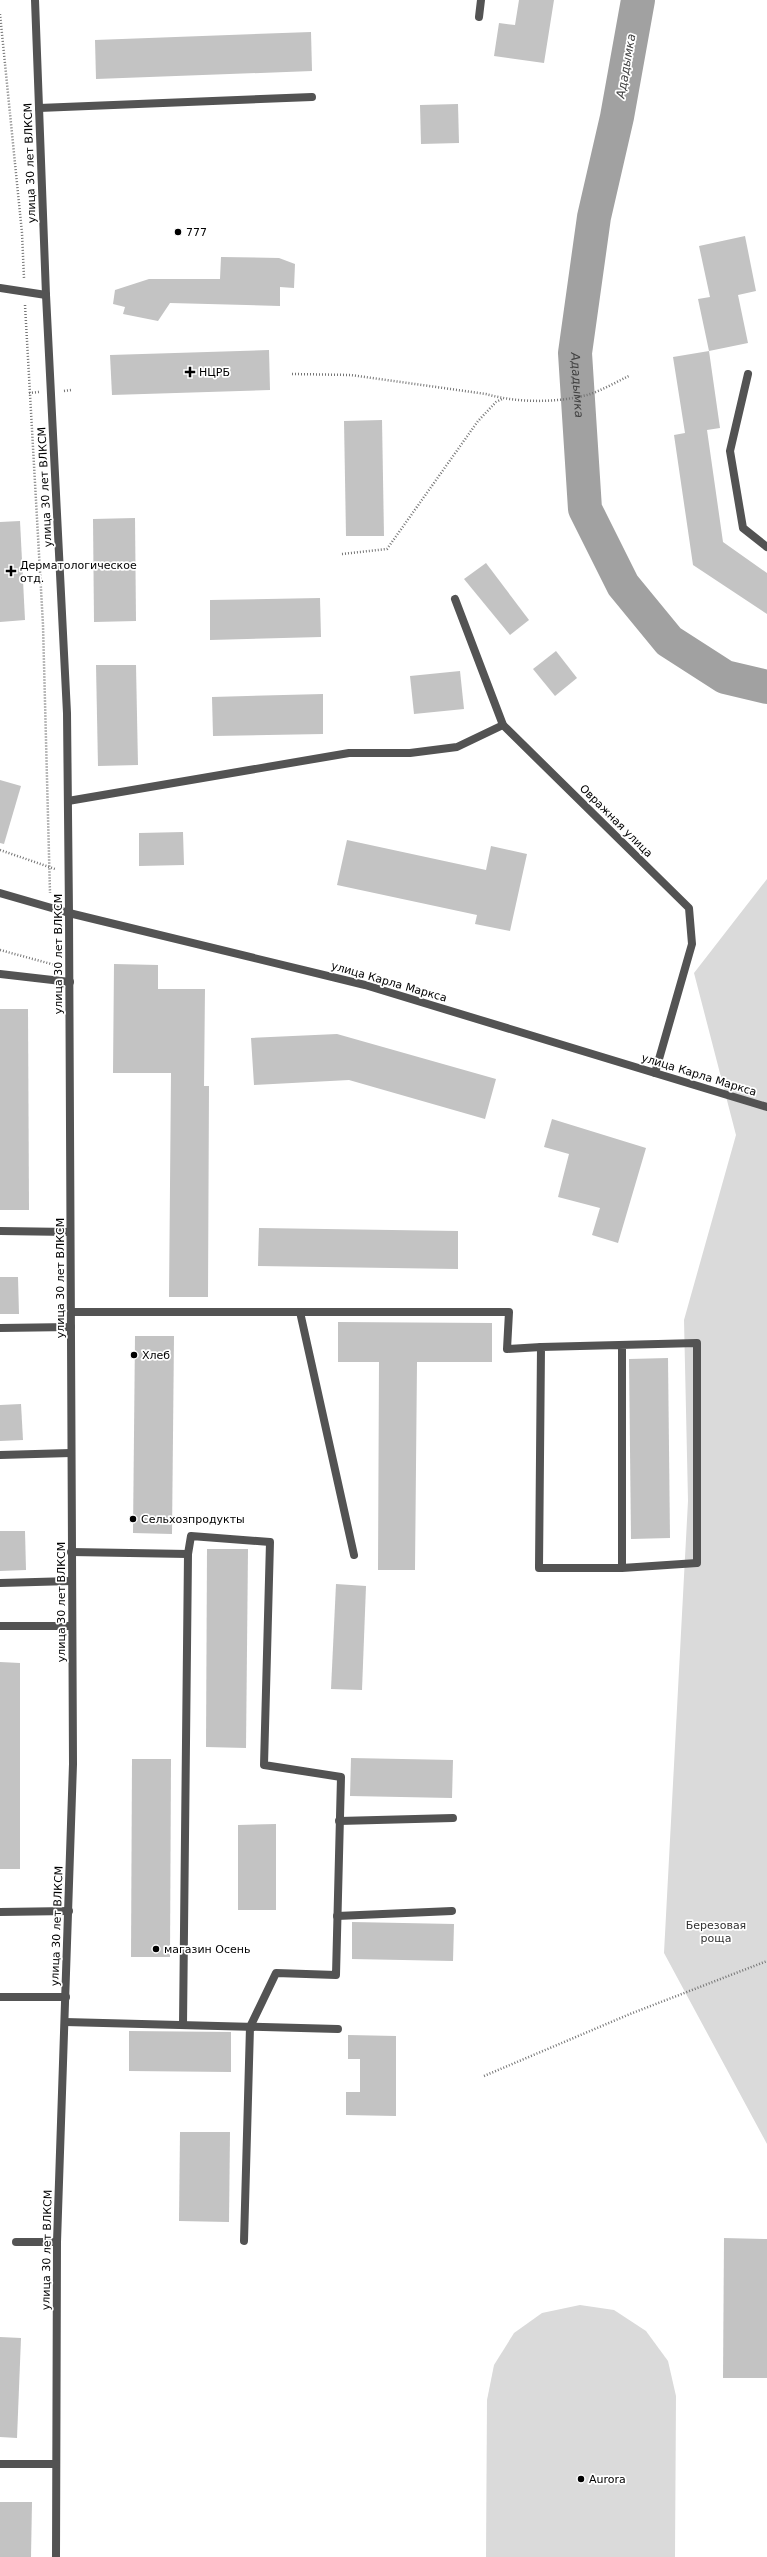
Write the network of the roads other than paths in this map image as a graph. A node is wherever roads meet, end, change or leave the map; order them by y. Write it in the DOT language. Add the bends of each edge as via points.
graph roads {
  1 [pos="34,0"];
  2 [pos="481,0"];
  3 [pos="479,17"];
  4 [pos="312,97"];
  5 [pos="39,108"];
  6 [pos="0,288"];
  7 [pos="46,295"];
  8 [pos="748,374"];
  9 [pos="767,547"];
  10 [pos="455,599"];
  11 [pos="503,724"];
  12 [pos="68,801"];
  13 [pos="0,893"];
  14 [pos="70,913"];
  15 [pos="0,974"];
  16 [pos="70,982"];
  17 [pos="655,1073"];
  18 [pos="767,1107"];
  19 [pos="0,1231"];
  20 [pos="70,1232"];
  21 [pos="71,1312"];
  22 [pos="300,1312"];
  23 [pos="71,1327"];
  24 [pos="0,1328"];
  25 [pos="622,1345"];
  26 [pos="541,1347"];
  27 [pos="71,1453"];
  28 [pos="0,1455"];
  29 [pos="72,1552"];
  30 [pos="188,1554"];
  31 [pos="354,1555"];
  32 [pos="622,1568"];
  33 [pos="71,1581"];
  34 [pos="0,1583"];
  35 [pos="0,1626"];
  36 [pos="72,1626"];
  37 [pos="453,1818"];
  38 [pos="340,1821"];
  39 [pos="69,1911"];
  40 [pos="452,1911"];
  41 [pos="0,1912"];
  42 [pos="337,1916"];
  43 [pos="0,1997"];
  44 [pos="66,1997"];
  45 [pos="65,2022"];
  46 [pos="183,2025"];
  47 [pos="250,2027"];
  48 [pos="338,2029"];
  49 [pos="244,2241"];
  50 [pos="16,2242"];
  51 [pos="57,2242"];
  52 [pos="0,2464"];
  53 [pos="56,2464"];
  54 [pos="56,2557"];
  1 -- 5 [label="street, улица 30 лет ВЛКСМ"];
  2 -- 3 [label="street"];
  4 -- 5 [label="street"];
  5 -- 7 [label="street, улица 30 лет ВЛКСМ"];
  6 -- 7 [label="street"];
  7 -- 12 [label="street, улица 30 лет ВЛКСМ" via="67,713"];
  8 -- 9 [label="street" via="730,451 743,528"];
  10 -- 11 [label="street, Овражная улица"];
  11 -- 12 [label="street" via="457,747 410,753 349,753"];
  11 -- 17 [label="street, Овражная улица" via="689,908 692,944"];
  12 -- 14 [label="street, улица 30 лет ВЛКСМ"];
  13 -- 14 [label="street, улица Карла Маркса"];
  14 -- 16 [label="street, улица 30 лет ВЛКСМ"];
  14 -- 17 [label="street, улица Карла Маркса" via="364,985"];
  15 -- 16 [label="street"];
  16 -- 20 [label="street, улица 30 лет ВЛКСМ"];
  17 -- 18 [label="street, улица Карла Маркса"];
  19 -- 20 [label="street"];
  20 -- 21 [label="street, улица 30 лет ВЛКСМ"];
  21 -- 22 [label="street"];
  21 -- 23 [label="street, улица 30 лет ВЛКСМ"];
  22 -- 26 [label="street" via="509,1312 507,1349"];
  22 -- 31 [label="street"];
  23 -- 24 [label="street"];
  23 -- 27 [label="street, улица 30 лет ВЛКСМ"];
  25 -- 26 [label="street"];
  25 -- 32 [label="street"];
  25 -- 32 [label="street" via="697,1343 697,1563"];
  26 -- 32 [label="street" via="538,1568"];
  27 -- 28 [label="street"];
  27 -- 29 [label="street, улица 30 лет ВЛКСМ"];
  29 -- 30 [label="street"];
  29 -- 33 [label="street, улица 30 лет ВЛКСМ"];
  30 -- 38 [label="street" via="191,1536 270,1542 264,1765 341,1777"];
  30 -- 46 [label="street"];
  33 -- 34 [label="street"];
  33 -- 36 [label="street, улица 30 лет ВЛКСМ"];
  35 -- 36 [label="street"];
  36 -- 39 [label="street, улица 30 лет ВЛКСМ" via="73,1764"];
  37 -- 38 [label="street"];
  38 -- 42 [label="street"];
  39 -- 41 [label="street"];
  39 -- 44 [label="street, улица 30 лет ВЛКСМ"];
  40 -- 42 [label="street"];
  42 -- 47 [label="street" via="336,1975 276,1973"];
  43 -- 44 [label="street"];
  44 -- 45 [label="street, улица 30 лет ВЛКСМ"];
  45 -- 46 [label="street"];
  45 -- 51 [label="street, улица 30 лет ВЛКСМ"];
  46 -- 47 [label="street"];
  47 -- 48 [label="street"];
  47 -- 49 [label="street"];
  50 -- 51 [label="street"];
  51 -- 53 [label="street, улица 30 лет ВЛКСМ"];
  52 -- 53 [label="street"];
  53 -- 54 [label="street, улица 30 лет ВЛКСМ"];
}
